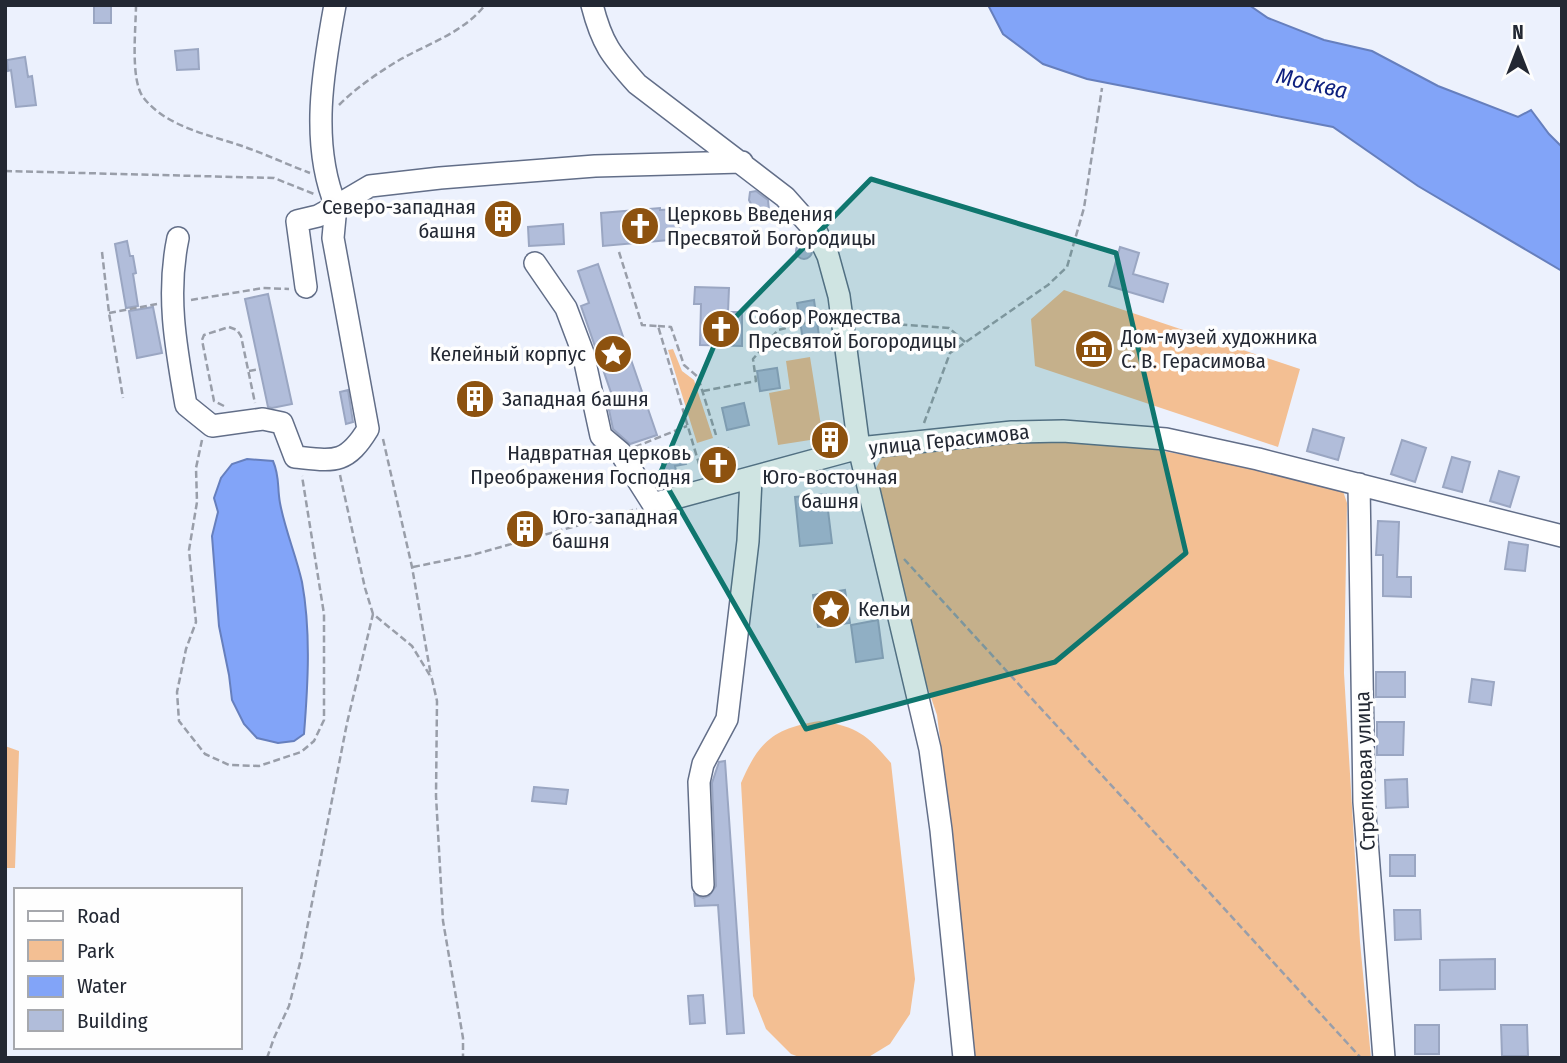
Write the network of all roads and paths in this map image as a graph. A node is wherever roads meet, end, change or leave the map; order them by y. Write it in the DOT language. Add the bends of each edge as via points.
graph roads {
  1 [pos="136,5"];
  2 [pos="335,5"];
  3 [pos="485,5"];
  4 [pos="592,5"];
  5 [pos="1102,88"];
  6 [pos="335,109"];
  7 [pos="742,162"];
  8 [pos="5,170"];
  9 [pos="326,180"];
  10 [pos="336,206"];
  11 [pos="178,238"];
  12 [pos="102,252"];
  13 [pos="619,252"];
  14 [pos="535,263"];
  15 [pos="306,287"];
  16 [pos="171,303"];
  17 [pos="108,313"];
  18 [pos="866,315"];
  19 [pos="813,321"];
  20 [pos="658,326"];
  21 [pos="965,342"];
  22 [pos="260,369"];
  23 [pos="249,371"];
  24 [pos="703,391"];
  25 [pos="123,398"];
  26 [pos="246,403"];
  27 [pos="226,406"];
  28 [pos="259,410"];
  29 [pos="212,426"];
  30 [pos="687,426"];
  31 [pos="368,429"];
  32 [pos="716,435"];
  33 [pos="923,440"];
  34 [pos="859,448"];
  35 [pos="620,452"];
  36 [pos="295,457"];
  37 [pos="332,461"];
  38 [pos="751,479"];
  39 [pos="1359,484"];
  40 [pos="708,491"];
  41 [pos="653,504"];
  42 [pos="1562,536"];
  43 [pos="880,540"];
  44 [pos="412,567"];
  45 [pos="373,614"];
  46 [pos="432,679"];
  47 [pos="703,885"];
  48 [pos="268,1058"];
  49 [pos="463,1058"];
  50 [pos="964,1058"];
  51 [pos="1361,1058"];
  52 [pos="1384,1058"];
  1 -- 9 [label="path" via="134,61 142,95 167,118"];
  2 -- 9 [label="street" via="324,65"];
  3 -- 6 [label="path" via="456,30 355,90"];
  4 -- 7 [label="street" via="600,34 637,84"];
  5 -- 21 [label="path" via="1084,208 1067,267"];
  7 -- 10 [label="street" via="440,177 370,186"];
  7 -- 34 [label="street" via="801,212 828,256 839,296"];
  8 -- 10 [label="path" via="274,178"];
  9 -- 10 [label="street"];
  10 -- 15 [label="street" via="297,221"];
  10 -- 31 [label="street" via="333,238"];
  11 -- 16 [label="street"];
  12 -- 17 [label="path"];
  13 -- 20 [label="path" via="642,325"];
  14 -- 35 [label="street" via="566,308 583,353 600,436"];
  15 -- 16 [label="path"];
  16 -- 17 [label="path"];
  16 -- 29 [label="street" via="186,405"];
  17 -- 25 [label="path"];
  18 -- 21 [label="path" via="894,313 895,324 949,328"];
  19 -- 24 [label="path" via="778,330 753,359 756,381"];
  20 -- 24 [label="path" via="671,327 684,365 698,377"];
  20 -- 30 [label="path"];
  21 -- 33 [label="path" via="950,353 924,424"];
  22 -- 23 [label="path"];
  23 -- 27 [label="path" via="237,330 229,327 204,335 211,392 214,401"];
  23 -- 28 [label="path"];
  24 -- 32 [label="path"];
  26 -- 28 [label="path"];
  28 -- 29 [label="street"];
  28 -- 36 [label="street" via="282,423"];
  29 -- 36 [label="path" via="200,444 196,468 197,502 189,550 196,622 177,692 178,712 179,721 205,754 229,765 259,766 301,752 314,741 324,720 324,614 304,483"];
  30 -- 35 [label="path"];
  30 -- 40 [label="path"];
  31 -- 37 [label="street" via="356,448"];
  31 -- 44 [label="path" via="382,435"];
  33 -- 34 [label="street, улица Герасимова"];
  33 -- 39 [label="street, улица Герасимова" via="1036,430 1150,437"];
  34 -- 38 [label="street"];
  34 -- 43 [label="street, улица Герасимова"];
  35 -- 41 [label="street"];
  36 -- 37 [label="street"];
  37 -- 45 [label="path" via="340,475"];
  38 -- 40 [label="street"];
  38 -- 47 [label="street" via="727,719 703,764 699,782"];
  39 -- 42 [label="street, улица Герасимова"];
  39 -- 52 [label="street, Стрелковая улица" via="1364,802"];
  40 -- 41 [label="street"];
  41 -- 44 [label="path" via="472,555"];
  43 -- 50 [label="street, улица Герасимова" via="930,749"];
  43 -- 51 [label="path" via="908,562"];
  44 -- 46 [label="path"];
  45 -- 46 [label="path" via="412,646"];
  45 -- 48 [label="path" via="301,959"];
  46 -- 49 [label="path" via="438,701 436,796 443,921"];
}
